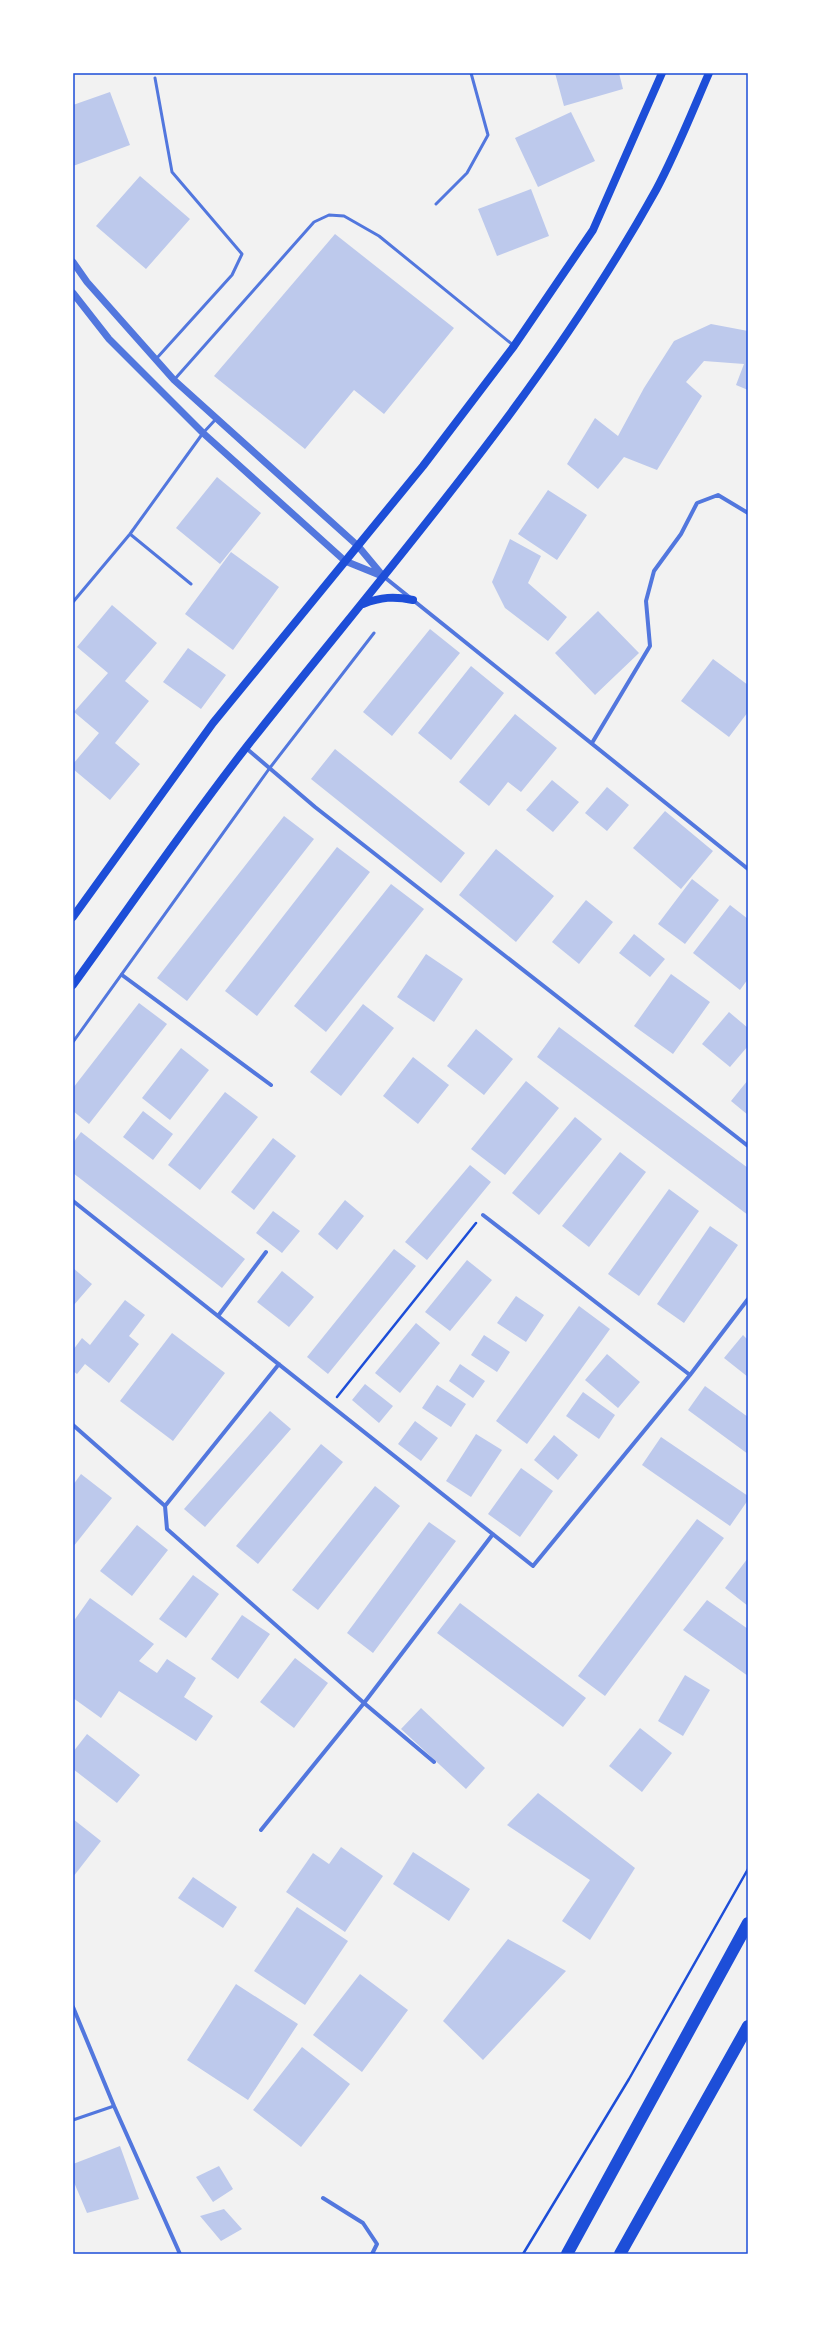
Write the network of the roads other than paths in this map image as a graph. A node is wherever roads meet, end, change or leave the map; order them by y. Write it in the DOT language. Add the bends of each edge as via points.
graph roads {
  1 [pos="471,73"];
  2 [pos="662,73"];
  3 [pos="709,73"];
  4 [pos="155,78"];
  5 [pos="436,204"];
  6 [pos="73,262"];
  7 [pos="73,293"];
  8 [pos="514,346"];
  9 [pos="156,359"];
  10 [pos="174,380"];
  11 [pos="216,419"];
  12 [pos="203,432"];
  13 [pos="748,513"];
  14 [pos="130,534"];
  15 [pos="358,546"];
  16 [pos="345,561"];
  17 [pos="383,576"];
  18 [pos="191,584"];
  19 [pos="413,600"];
  20 [pos="73,602"];
  21 [pos="363,604"];
  22 [pos="374,633"];
  23 [pos="592,744"];
  24 [pos="246,748"];
  25 [pos="270,769"];
  26 [pos="748,869"];
  27 [pos="73,917"];
  28 [pos="122,975"];
  29 [pos="73,985"];
  30 [pos="73,1042"];
  31 [pos="271,1085"];
  32 [pos="748,1146"];
  33 [pos="73,1201"];
  34 [pos="483,1215"];
  35 [pos="266,1252"];
  36 [pos="748,1298"];
  37 [pos="218,1316"];
  38 [pos="279,1364"];
  39 [pos="690,1375"];
  40 [pos="73,1425"];
  41 [pos="165,1506"];
  42 [pos="493,1534"];
  43 [pos="364,1704"];
  44 [pos="434,1762"];
  45 [pos="261,1830"];
  46 [pos="748,1923"];
  47 [pos="73,2007"];
  48 [pos="748,2026"];
  49 [pos="114,2106"];
  50 [pos="73,2120"];
  51 [pos="323,2198"];
  52 [pos="180,2254"];
  53 [pos="372,2254"];
  54 [pos="567,2254"];
  55 [pos="620,2254"];
  1 -- 5 [label="lane" via="488,135 467,173"];
  2 -- 8 [label="main road" via="593,230"];
  3 -- 17 [label="main road" via="657,188 608,271 542,371 457,485"];
  4 -- 9 [label="lane" via="172,172 242,254 232,275"];
  6 -- 9 [label="street" via="87,282"];
  7 -- 12 [label="street" via="109,339"];
  8 -- 10 [label="lane" via="379,236 344,216 329,214 314,222"];
  8 -- 15 [label="main road" via="423,466"];
  9 -- 10 [label="street"];
  10 -- 11 [label="street"];
  11 -- 12 [label="lane"];
  11 -- 15 [label="street"];
  12 -- 14 [label="lane"];
  12 -- 16 [label="street"];
  13 -- 23 [label="street" via="718,495 697,504 681,534 654,571 646,601 650,646"];
  14 -- 18 [label="lane"];
  14 -- 20 [label="lane"];
  15 -- 16 [label="main road"];
  15 -- 17 [label="street"];
  16 -- 17 [label="street"];
  16 -- 27 [label="main road" via="213,723"];
  17 -- 19 [label="street"];
  17 -- 21 [label="main road"];
  19 -- 21 [label="main road" via="381,597"];
  19 -- 23 [label="street"];
  21 -- 24 [label="main road"];
  22 -- 25 [label="lane"];
  23 -- 26 [label="street"];
  24 -- 25 [label="street"];
  24 -- 29 [label="main road"];
  25 -- 28 [label="lane"];
  25 -- 32 [label="street" via="321,812"];
  28 -- 30 [label="lane"];
  28 -- 31 [label="street"];
  33 -- 37 [label="street"];
  34 -- 39 [label="street"];
  35 -- 37 [label="street"];
  36 -- 39 [label="street"];
  37 -- 38 [label="street"];
  38 -- 41 [label="street"];
  38 -- 42 [label="street"];
  39 -- 42 [label="street" via="533,1566"];
  40 -- 41 [label="street"];
  41 -- 43 [label="street" via="167,1529"];
  42 -- 43 [label="street"];
  43 -- 44 [label="street"];
  43 -- 45 [label="street"];
  46 -- 54 [label="highway"];
  47 -- 49 [label="street"];
  48 -- 55 [label="highway"];
  49 -- 50 [label="lane"];
  49 -- 52 [label="street"];
  51 -- 53 [label="street" via="363,2223 377,2244"];
}
